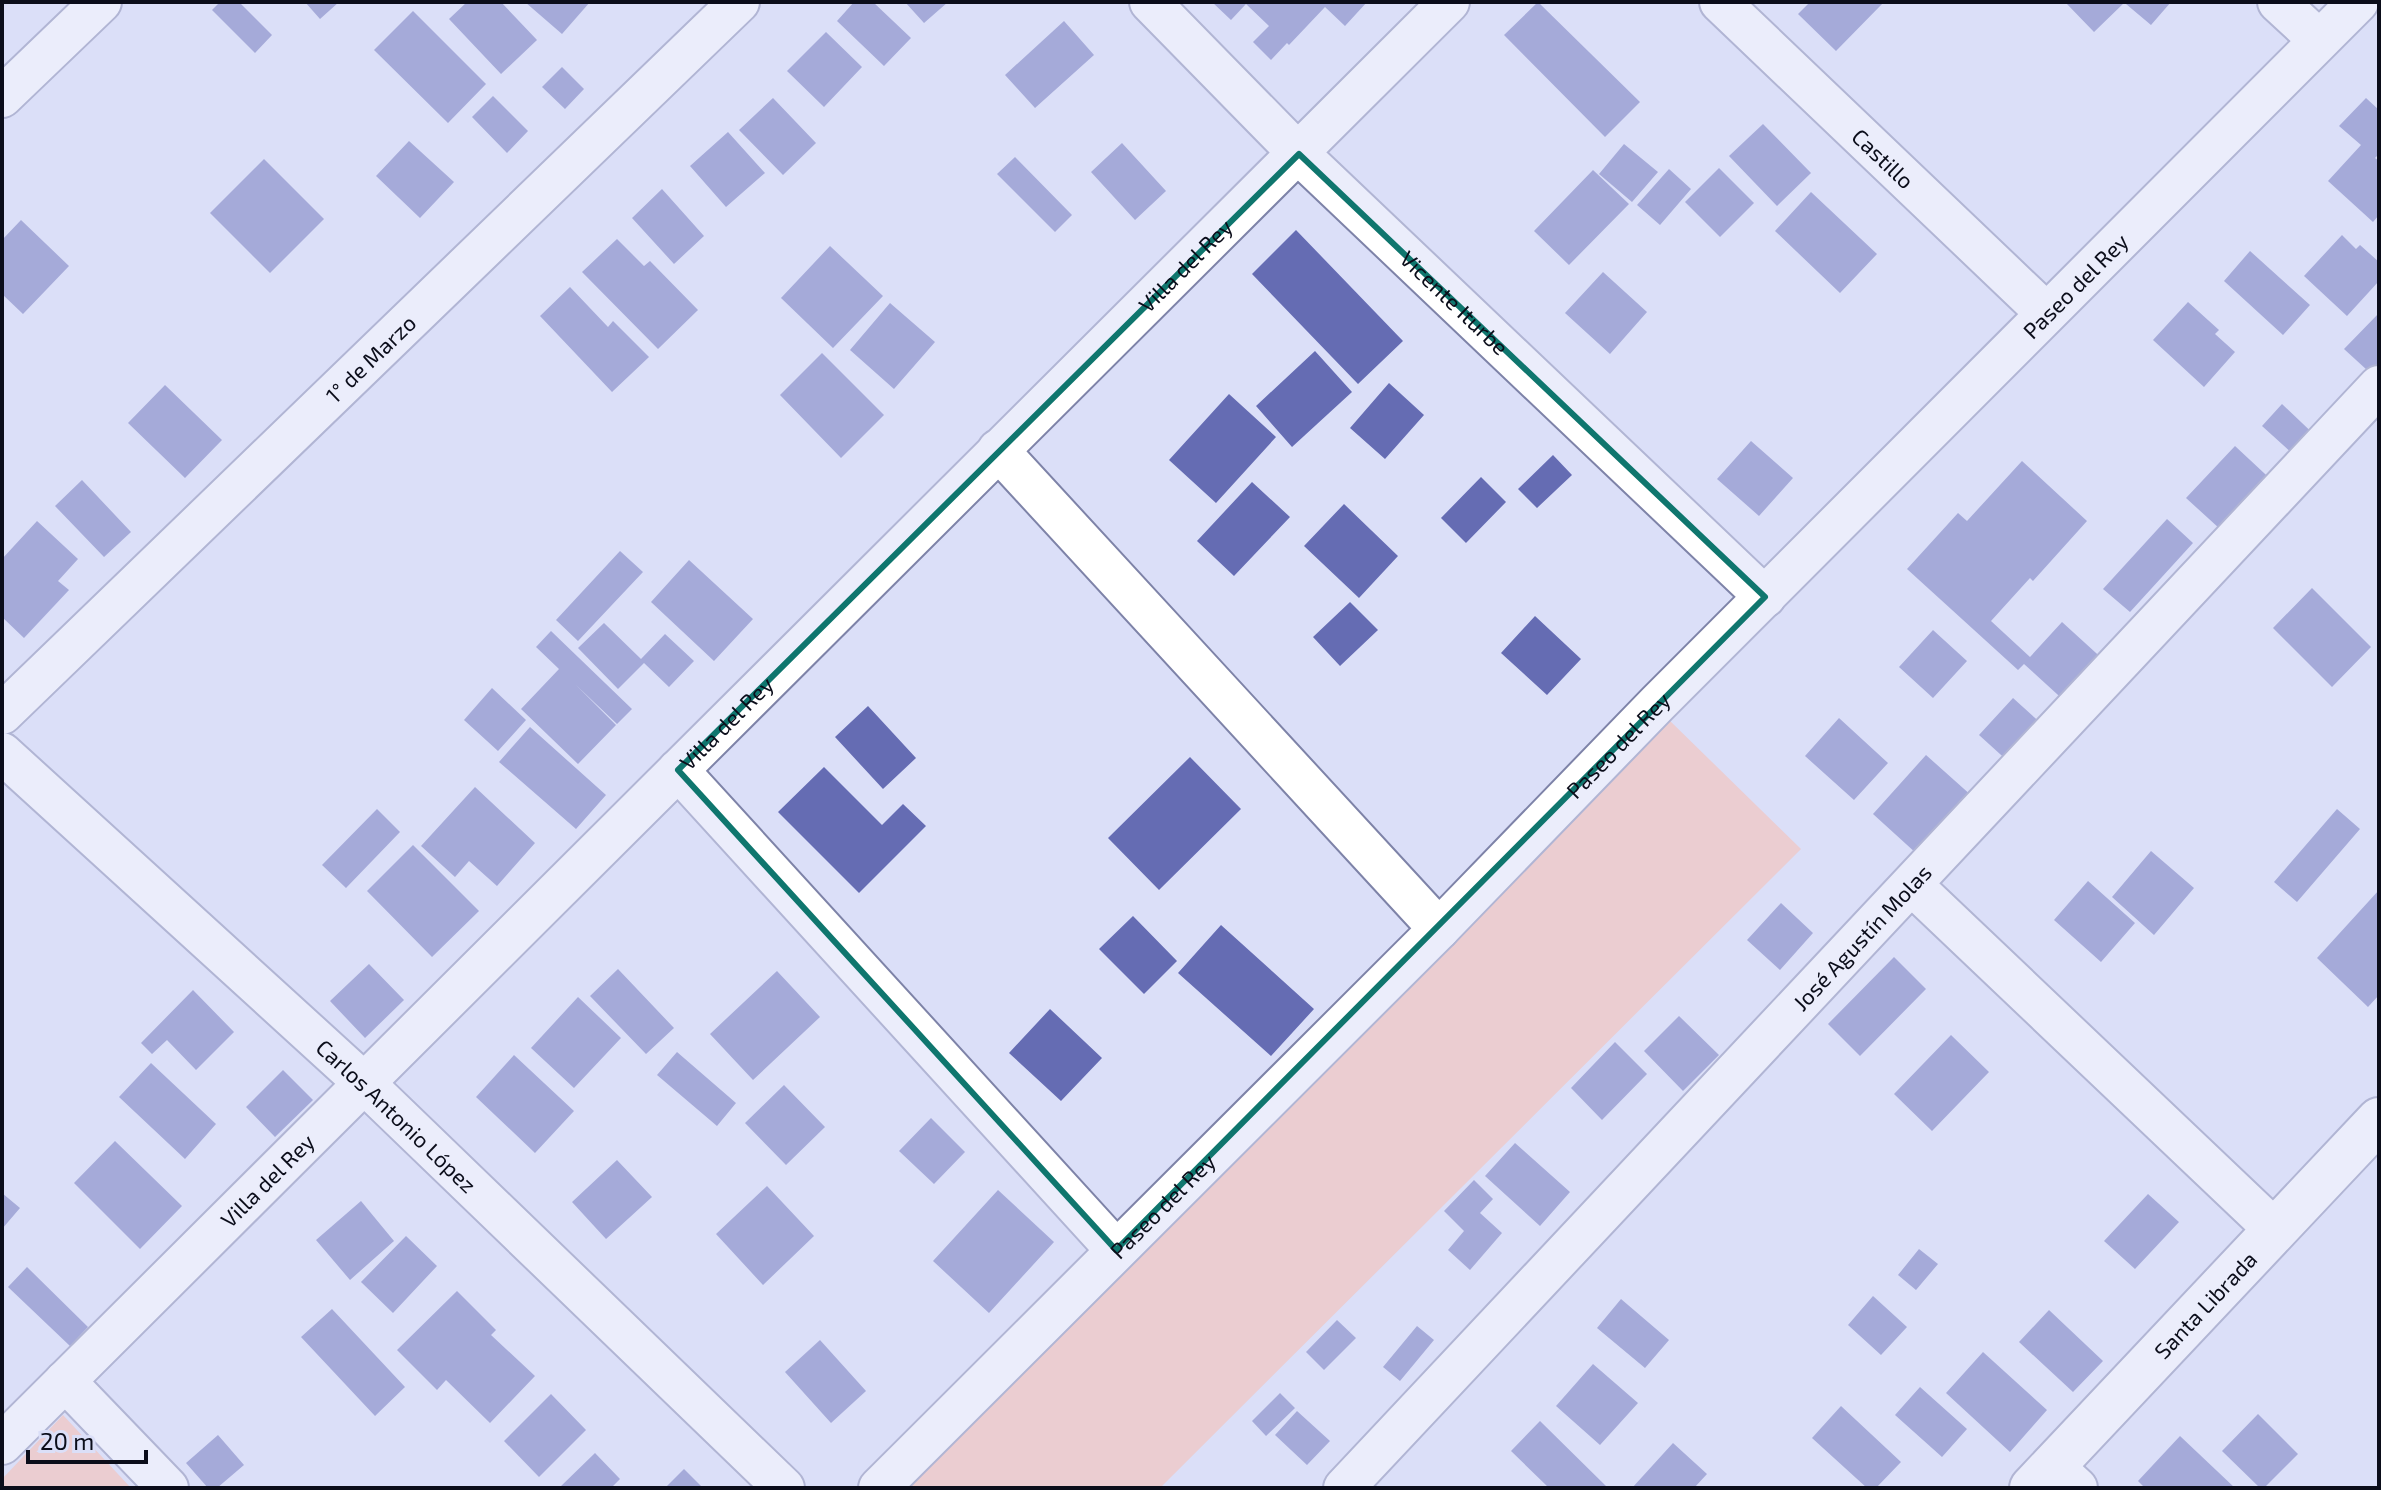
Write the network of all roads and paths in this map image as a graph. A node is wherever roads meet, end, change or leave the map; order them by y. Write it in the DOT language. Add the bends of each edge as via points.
graph roads {
  1 [pos="101,2"];
  2 [pos="739,2"];
  3 [pos="1150,2"];
  4 [pos="1449,2"];
  5 [pos="1720,2"];
  6 [pos="2278,2"];
  7 [pos="2358,2"];
  8 [pos="2319,40"];
  9 [pos="2,97"];
  10 [pos="1299,154"];
  11 [pos="2046,313"];
  12 [pos="2379,386"];
  13 [pos="998,450"];
  14 [pos="1765,597"];
  15 [pos="2,714"];
  16 [pos="2,753"];
  17 [pos="678,770"];
  18 [pos="1912,885"];
  19 [pos="1439,929"];
  20 [pos="364,1083"];
  21 [pos="2374,1135"];
  22 [pos="2275,1230"];
  23 [pos="1116,1250"];
  24 [pos="65,1381"];
  25 [pos="2,1444"];
  26 [pos="2054,1481"];
  27 [pos="168,1488"];
  28 [pos="784,1488"];
  29 [pos="879,1488"];
  30 [pos="1344,1488"];
  1 -- 9 [label="street"];
  2 -- 15 [label="street, 1° de Marzo"];
  3 -- 10 [label="street, Vicente Iturbe"];
  4 -- 10 [label="street, Villa del Rey"];
  5 -- 11 [label="street, Castillo"];
  6 -- 8 [label="street"];
  7 -- 8 [label="street, Paseo del Rey"];
  8 -- 11 [label="street, Paseo del Rey"];
  10 -- 13 [label="street, Villa del Rey"];
  10 -- 14 [label="street, Vicente Iturbe"];
  11 -- 14 [label="street, Paseo del Rey"];
  12 -- 18 [label="street, José Agustín Molas"];
  13 -- 17 [label="street, Villa del Rey"];
  13 -- 19 [label="street"];
  14 -- 19 [label="street, Paseo del Rey"];
  16 -- 20 [label="street, Carlos Antonio López"];
  17 -- 20 [label="street, Villa del Rey"];
  17 -- 23 [label="street"];
  18 -- 22 [label="street"];
  18 -- 30 [label="street, José Agustín Molas"];
  19 -- 23 [label="street, Paseo del Rey"];
  20 -- 24 [label="street, Villa del Rey"];
  20 -- 28 [label="street, Carlos Antonio López"];
  21 -- 22 [label="street, Santa Librada"];
  22 -- 26 [label="street, Santa Librada"];
  23 -- 29 [label="street, Paseo del Rey"];
  24 -- 25 [label="street, Villa del Rey"];
  24 -- 27 [label="street"];
}
